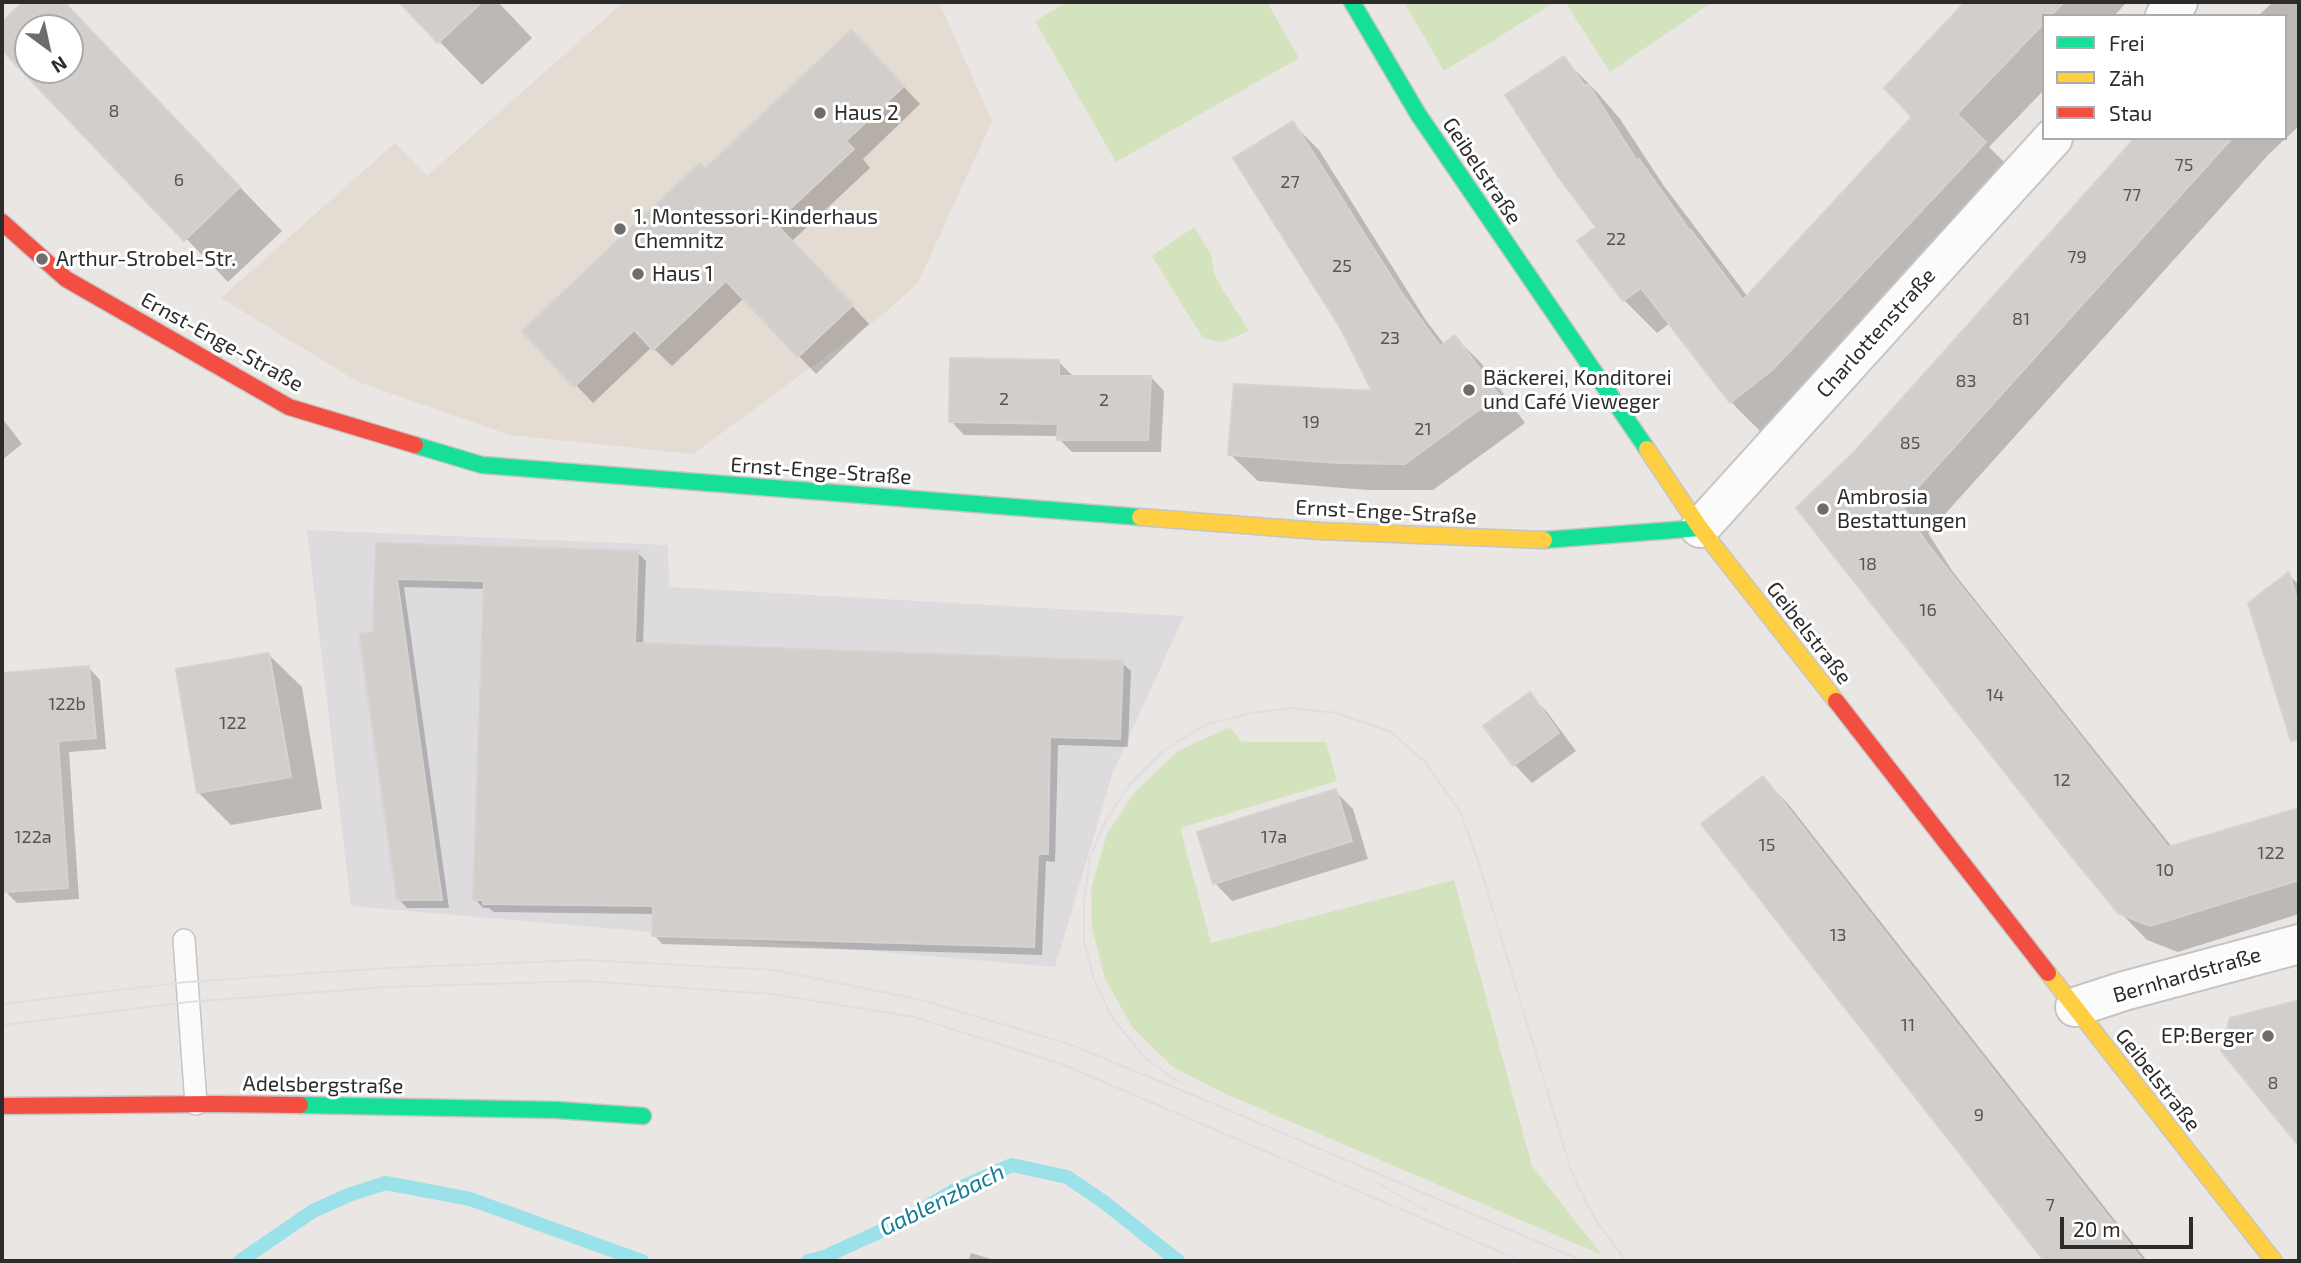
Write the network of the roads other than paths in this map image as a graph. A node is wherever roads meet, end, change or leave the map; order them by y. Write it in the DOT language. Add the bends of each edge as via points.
graph roads {
  1 [pos="1352,2"];
  2 [pos="2051,140"];
  3 [pos="2,222"];
  4 [pos="1700,528"];
  5 [pos="184,940"];
  6 [pos="2299,944"];
  7 [pos="2075,1007"];
  8 [pos="196,1104"];
  9 [pos="2,1106"];
  10 [pos="643,1116"];
  11 [pos="2274,1261"];
  1 -- 4 [label="street, Geibelstraße" via="1418,114"];
  2 -- 4 [label="street, Charlottenstraße"];
  3 -- 4 [label="street, Ernst-Enge-Straße" via="66,279 289,407 482,465 1333,531 1533,541"];
  4 -- 7 [label="street, Geibelstraße"];
  5 -- 8 [label="lane"];
  6 -- 7 [label="street, Bernhardstraße"];
  7 -- 11 [label="street, Geibelstraße"];
  8 -- 9 [label="street, Adelsbergstraße"];
  8 -- 10 [label="street, Adelsbergstraße" via="557,1110"];
}
